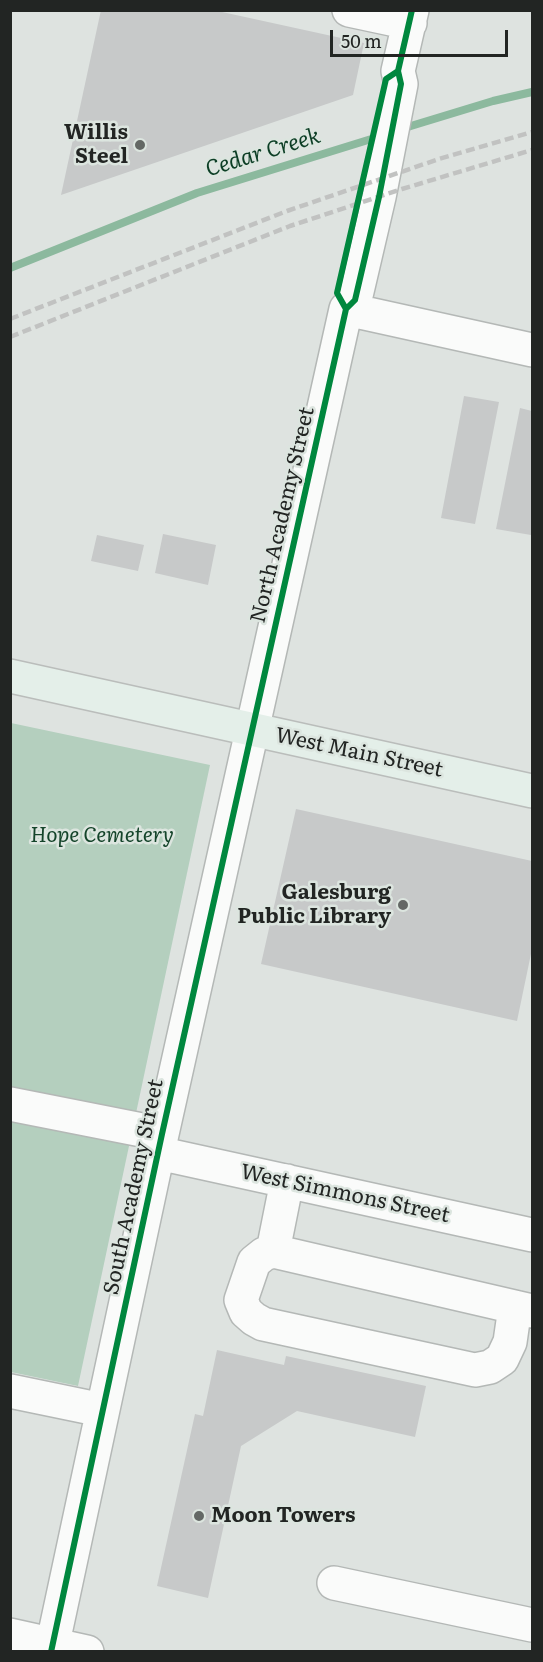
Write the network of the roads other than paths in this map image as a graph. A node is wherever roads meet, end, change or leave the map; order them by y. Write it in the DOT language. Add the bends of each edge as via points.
graph roads {
  1 [pos="349,10"];
  2 [pos="411,17"];
  3 [pos="346,309"];
  4 [pos="532,350"];
  5 [pos="10,676"];
  6 [pos="252,729"];
  7 [pos="532,791"];
  8 [pos="10,1104"];
  9 [pos="160,1143"];
  10 [pos="286,1181"];
  11 [pos="532,1235"];
  12 [pos="273,1251"];
  13 [pos="524,1309"];
  14 [pos="10,1391"];
  15 [pos="102,1410"];
  16 [pos="334,1583"];
  17 [pos="532,1625"];
  18 [pos="10,1635"];
  19 [pos="52,1648"];
  20 [pos="87,1652"];
  1 -- 2 [label="street"];
  2 -- 3 [label="street, North Academy Street" via="398,71 401,84 372,182 355,300"];
  3 -- 4 [label="street"];
  3 -- 6 [label="street, North Academy Street"];
  5 -- 6 [label="main road, West Main Street"];
  6 -- 7 [label="main road, West Main Street"];
  6 -- 9 [label="street, South Academy Street"];
  8 -- 9 [label="street, West Simmons Street"];
  9 -- 10 [label="street, West Simmons Street"];
  9 -- 15 [label="street, South Academy Street"];
  10 -- 11 [label="street, West Simmons Street"];
  10 -- 12 [label="street"];
  12 -- 13 [label="street"];
  12 -- 13 [label="street" via="254,1262 242,1300 246,1312 263,1324 475,1370 502,1359"];
  14 -- 15 [label="street"];
  15 -- 19 [label="street, South Academy Street"];
  16 -- 17 [label="street"];
  18 -- 19 [label="street"];
  19 -- 20 [label="street"];
}
